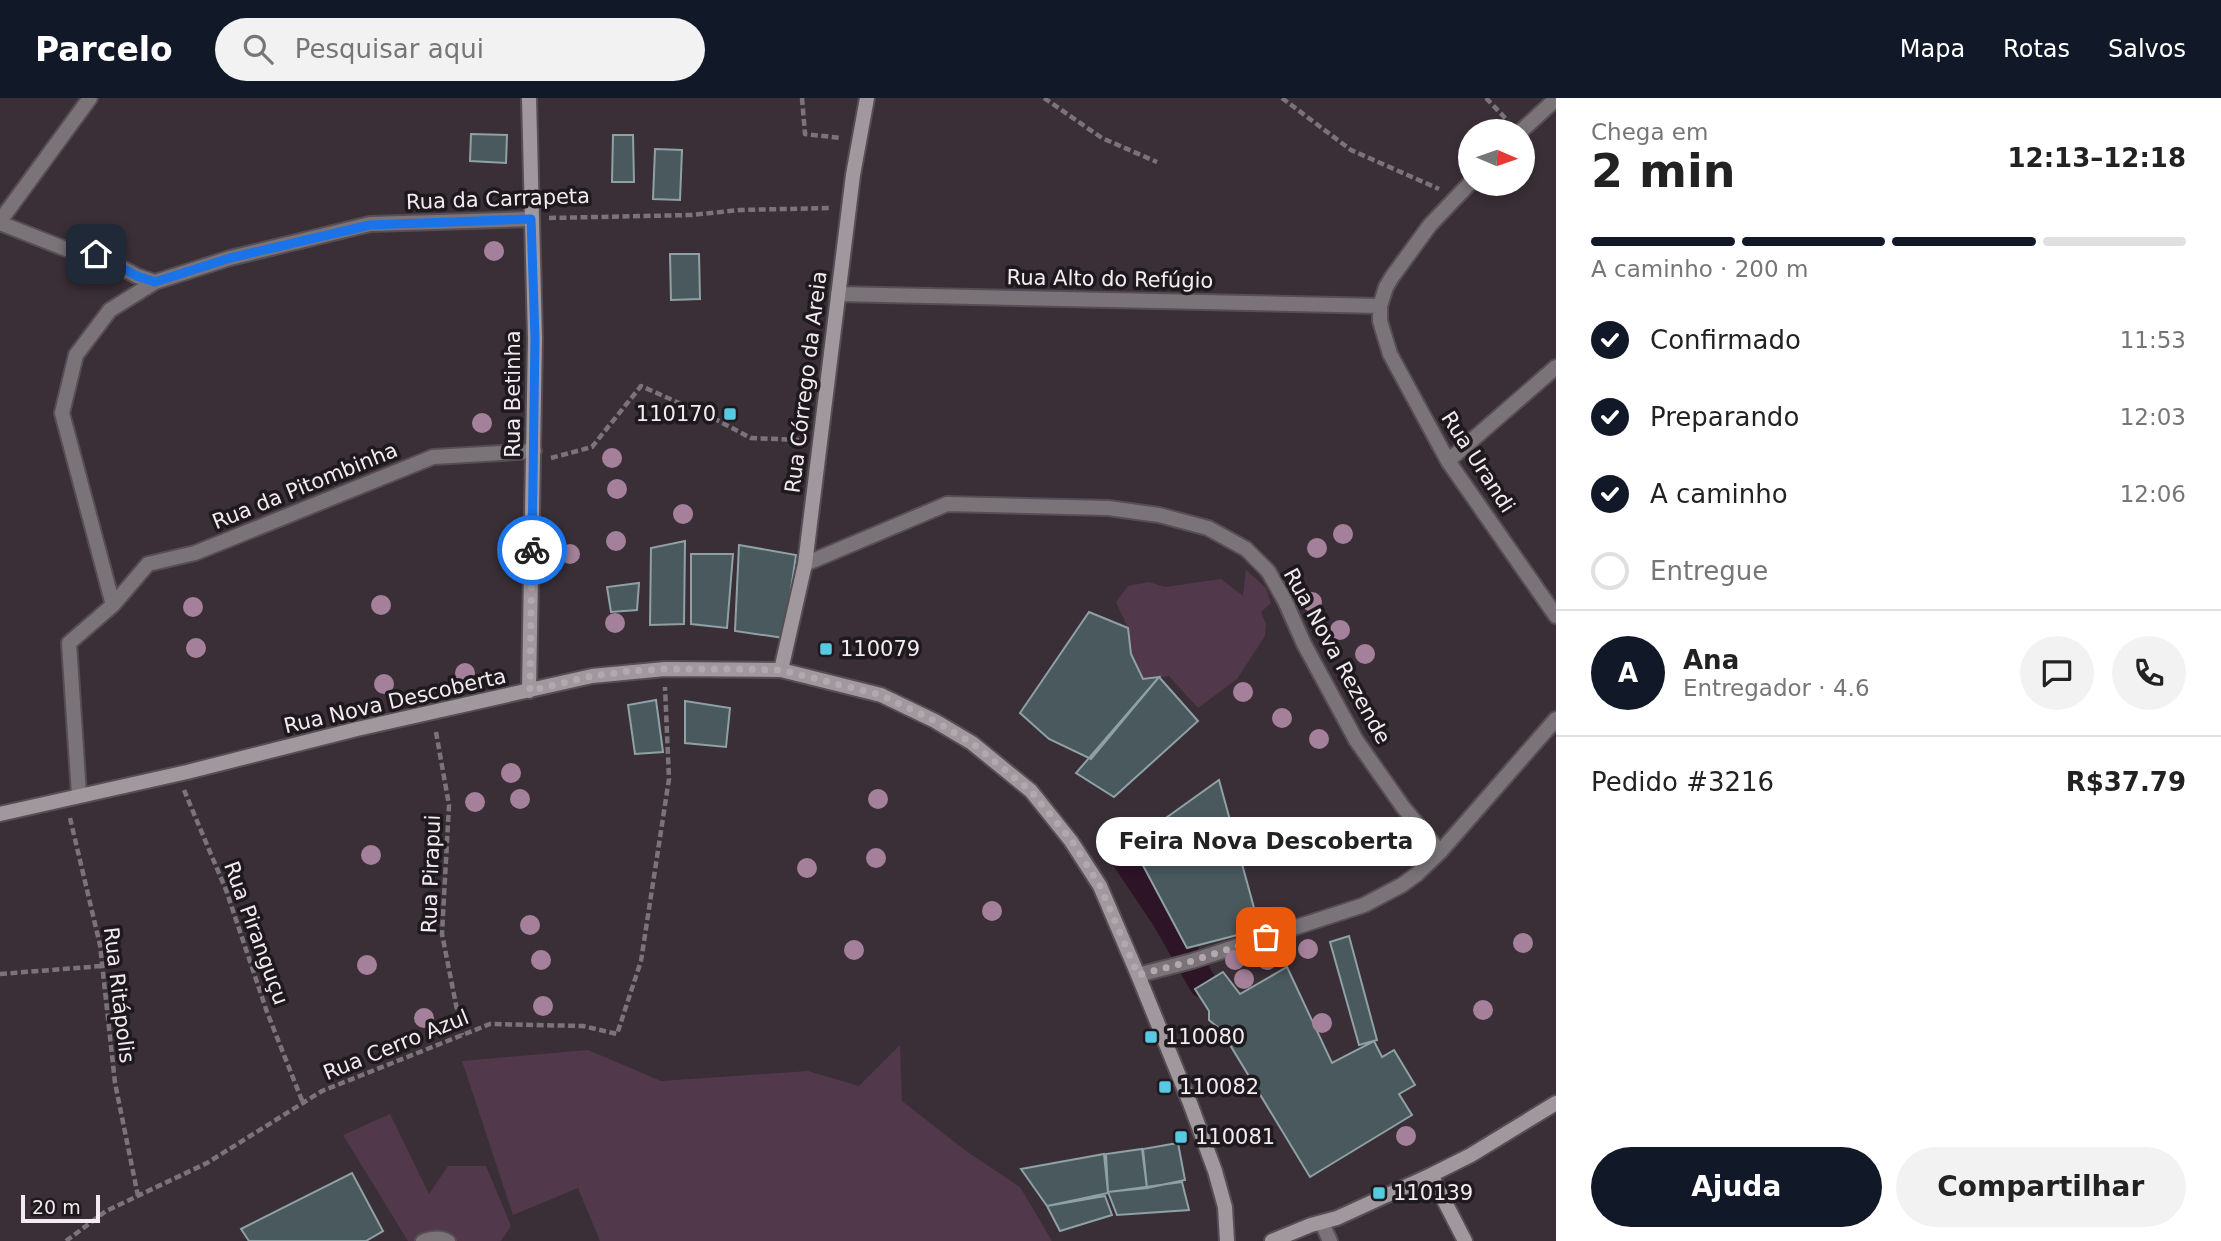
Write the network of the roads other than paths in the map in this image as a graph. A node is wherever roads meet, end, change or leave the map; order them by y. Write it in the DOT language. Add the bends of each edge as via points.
graph roads {
  1 [pos="90,98"];
  2 [pos="529,98"];
  3 [pos="867,98"];
  4 [pos="1556,99"];
  5 [pos="1527,119"];
  6 [pos="1458,194"];
  7 [pos="531,219"];
  8 [pos="0,222"];
  9 [pos="155,282"];
  10 [pos="838,294"];
  11 [pos="1380,306"];
  12 [pos="1556,367"];
  13 [pos="533,456"];
  14 [pos="1448,461"];
  15 [pos="805,564"];
  16 [pos="113,605"];
  17 [pos="1556,616"];
  18 [pos="781,670"];
  19 [pos="530,691"];
  20 [pos="1556,719"];
  21 [pos="72,797"];
  22 [pos="0,814"];
  23 [pos="1440,852"];
  24 [pos="1138,975"];
  25 [pos="1556,1102"];
  26 [pos="1431,1175"];
  27 [pos="1322,1223"];
  28 [pos="422,1241"];
  29 [pos="449,1241"];
  30 [pos="1227,1241"];
  31 [pos="1272,1241"];
  32 [pos="1330,1241"];
  33 [pos="1465,1241"];
  1 -- 8 [label="street"];
  2 -- 7 [label="main road, Rua Betinha"];
  3 -- 10 [label="main road, Rua Córrego da Areia"];
  4 -- 5 [label="street"];
  6 -- 11 [label="street" via="1392,277"];
  7 -- 9 [label="street, Rua da Carrapeta" via="370,225 230,258"];
  7 -- 13 [label="main road, Rua Betinha"];
  8 -- 9 [label="street" via="66,249 96,254"];
  9 -- 16 [label="street" via="110,310 76,355 62,413"];
  10 -- 11 [label="street, Rua Alto do Refúgio"];
  10 -- 15 [label="main road, Rua Córrego da Areia"];
  11 -- 14 [label="street, Rua Urandi" via="1390,354"];
  12 -- 14 [label="street"];
  13 -- 16 [label="street, Rua da Pitombinha" via="433,457 195,554 148,564"];
  13 -- 19 [label="main road, Rua Betinha"];
  14 -- 17 [label="street, Rua Urandi"];
  15 -- 18 [label="main road, Rua Córrego da Areia"];
  15 -- 23 [label="street, Rua Nova Rezende" via="947,504 1108,508 1208,528 1246,549 1268,571 1356,740"];
  16 -- 21 [label="street, Rua da Pitombinha" via="69,643"];
  18 -- 19 [label="main road, Rua Nova Descoberta" via="664,669 592,676"];
  18 -- 24 [label="main road, Rua Nova Descoberta" via="881,695 972,743 1007,770 1031,791 1072,841 1100,886"];
  19 -- 21 [label="main road, Rua Nova Descoberta"];
  20 -- 23 [label="street"];
  21 -- 22 [label="main road, Rua Nova Descoberta"];
  23 -- 24 [label="street" via="1402,885 1364,905"];
  24 -- 30 [label="main road, Rua Nova Descoberta" via="1215,1171 1225,1207"];
  25 -- 26 [label="main road"];
  26 -- 27 [label="main road"];
  26 -- 33 [label="main road"];
  27 -- 31 [label="main road"];
  27 -- 32 [label="street"];
  28 -- 29 [label="lane"];
}
